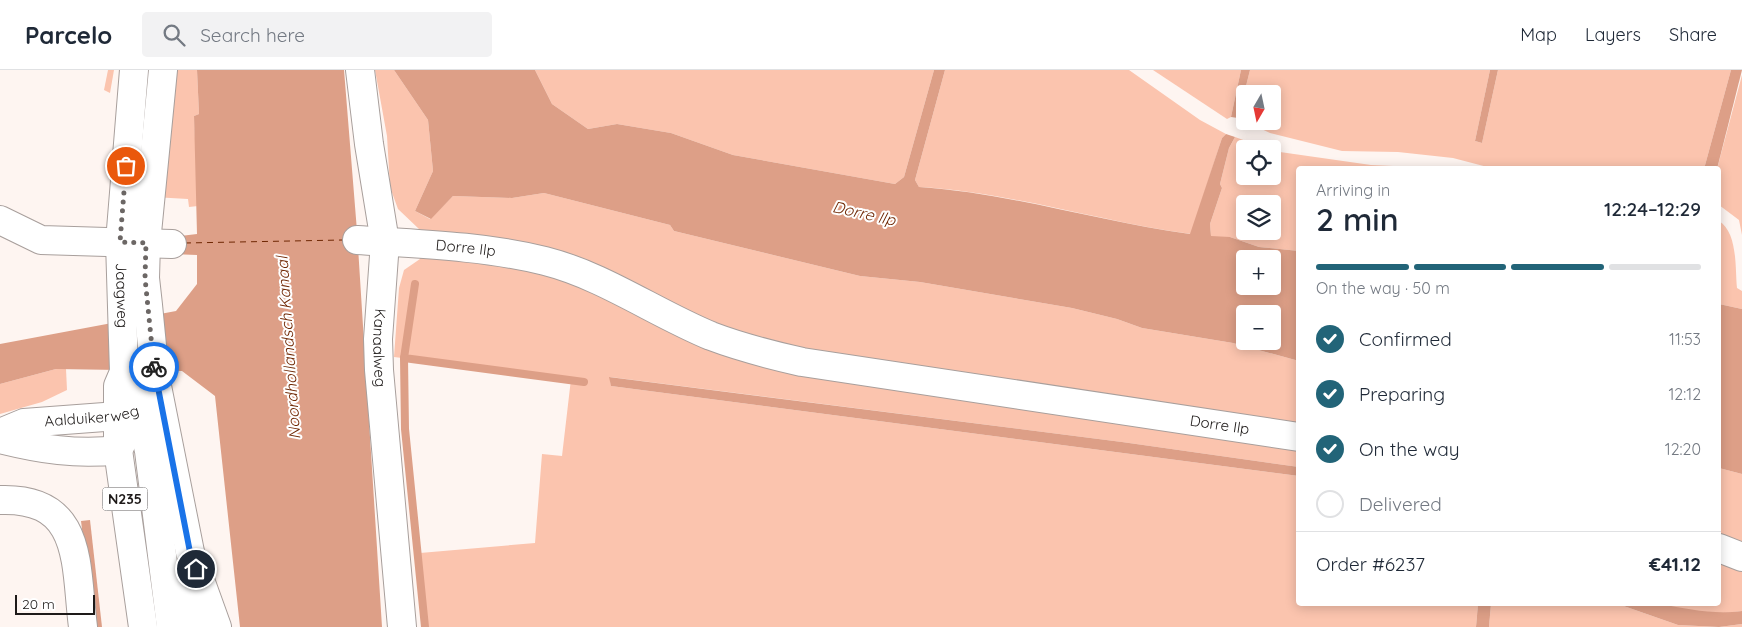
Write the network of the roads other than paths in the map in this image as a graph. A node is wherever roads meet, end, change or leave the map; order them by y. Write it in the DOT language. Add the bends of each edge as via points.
graph roads {
  1 [pos="134,70"];
  2 [pos="163,70"];
  3 [pos="361,77"];
  4 [pos="0,220"];
  5 [pos="357,240"];
  6 [pos="384,242"];
  7 [pos="146,243"];
  8 [pos="129,413"];
  9 [pos="0,433"];
  10 [pos="0,438"];
  11 [pos="1296,438"];
  12 [pos="118,450"];
  13 [pos="0,500"];
  14 [pos="1721,549"];
  15 [pos="190,552"];
  16 [pos="1742,557"];
  17 [pos="83,627"];
  18 [pos="143,627"];
  19 [pos="171,627"];
  20 [pos="192,627"];
  21 [pos="217,627"];
  22 [pos="402,627"];
  1 -- 7 [label="street, Jaagweg / N235"];
  2 -- 7 [label="street"];
  3 -- 6 [label="street, Kanaalweg"];
  4 -- 7 [label="street" via="41,240"];
  5 -- 6 [label="street, Dorre Ilp"];
  6 -- 11 [label="street, Dorre Ilp" via="546,261 710,335 802,362"];
  6 -- 22 [label="street, Kanaalweg" via="379,370"];
  7 -- 8 [label="street, Jaagweg / N235" via="121,320 124,372 134,380"];
  7 -- 15 [label="street" via="145,278 155,376"];
  8 -- 9 [label="street, Aalduikerweg" via="24,423"];
  8 -- 12 [label="street, Aalduikerweg"];
  8 -- 19 [label="street, Jaagweg / N235" via="149,451"];
  10 -- 12 [label="street, Aalduikerweg" via="30,446 90,453"];
  12 -- 18 [label="street, N235"];
  13 -- 17 [label="street" via="39,504 62,520 71,544"];
  14 -- 16 [label="street"];
  15 -- 20 [label="street" via="188,590"];
  15 -- 21 [label="street"];
}
